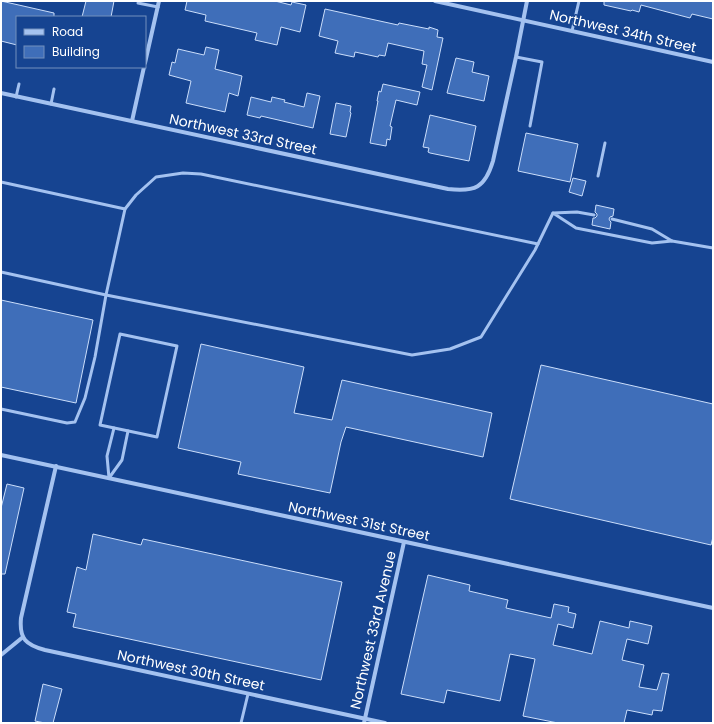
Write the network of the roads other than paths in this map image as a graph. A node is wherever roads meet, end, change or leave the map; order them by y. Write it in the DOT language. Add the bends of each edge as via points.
graph roads {
  1 [pos="159,1"];
  2 [pos="435,1"];
  3 [pos="527,1"];
  4 [pos="579,1"];
  5 [pos="138,3"];
  6 [pos="158,7"];
  7 [pos="523,20"];
  8 [pos="572,31"];
  9 [pos="147,47"];
  10 [pos="516,57"];
  11 [pos="713,62"];
  12 [pos="144,68"];
  13 [pos="19,84"];
  14 [pos="54,89"];
  15 [pos="1,93"];
  16 [pos="16,96"];
  17 [pos="51,104"];
  18 [pos="132,121"];
  19 [pos="530,126"];
  20 [pos="605,143"];
  21 [pos="598,176"];
  22 [pos="1,182"];
  23 [pos="124,209"];
  24 [pos="553,213"];
  25 [pos="594,215"];
  26 [pos="612,219"];
  27 [pos="672,241"];
  28 [pos="538,244"];
  29 [pos="713,248"];
  30 [pos="1,272"];
  31 [pos="106,296"];
  32 [pos="1,409"];
  33 [pos="114,428"];
  34 [pos="128,431"];
  35 [pos="1,455"];
  36 [pos="56,466"];
  37 [pos="109,478"];
  38 [pos="404,542"];
  39 [pos="713,608"];
  40 [pos="22,637"];
  41 [pos="1,655"];
  42 [pos="248,694"];
  43 [pos="364,721"];
  44 [pos="241,723"];
  45 [pos="385,723"];
  1 -- 6 [label="street"];
  2 -- 7 [label="street, Northwest 34th Street"];
  3 -- 7 [label="street"];
  4 -- 8 [label="lane"];
  5 -- 6 [label="lane"];
  6 -- 9 [label="street"];
  7 -- 8 [label="street, Northwest 34th Street"];
  7 -- 10 [label="street"];
  8 -- 11 [label="street, Northwest 34th Street"];
  10 -- 18 [label="street, Northwest 33rd Street" via="493,161 484,181 472,189 448,189"];
  10 -- 19 [label="lane" via="542,62"];
  12 -- 18 [label="street"];
  13 -- 16 [label="lane"];
  14 -- 17 [label="lane"];
  15 -- 16 [label="street, Northwest 33rd Street"];
  16 -- 17 [label="street, Northwest 33rd Street"];
  17 -- 18 [label="street, Northwest 33rd Street"];
  20 -- 21 [label="lane"];
  22 -- 23 [label="lane"];
  23 -- 28 [label="lane" via="156,177 183,173 201,174"];
  23 -- 31 [label="lane"];
  24 -- 25 [label="lane" via="577,212"];
  24 -- 27 [label="lane" via="576,228 652,242"];
  24 -- 28 [label="lane"];
  26 -- 27 [label="lane" via="652,229"];
  27 -- 29 [label="lane"];
  28 -- 31 [label="lane" via="482,337 450,349 412,355"];
  30 -- 31 [label="lane"];
  31 -- 32 [label="lane" via="95,357 76,422 66,423"];
  33 -- 34 [label="lane"];
  33 -- 34 [label="lane" via="100,425 120,334 176,346 158,437"];
  33 -- 37 [label="lane" via="107,456"];
  34 -- 37 [label="lane" via="122,460"];
  35 -- 36 [label="street, Northwest 31st Street"];
  36 -- 37 [label="street, Northwest 31st Street"];
  36 -- 40 [label="street" via="21,618"];
  37 -- 38 [label="street, Northwest 31st Street"];
  38 -- 39 [label="street, Northwest 31st Street"];
  38 -- 43 [label="street, Northwest 33rd Avenue"];
  40 -- 41 [label="street"];
  40 -- 42 [label="street, Northwest 30th Street" via="36,648"];
  42 -- 43 [label="street, Northwest 30th Street"];
  42 -- 44 [label="lane"];
  43 -- 45 [label="street, Northwest 30th Street"];
}
